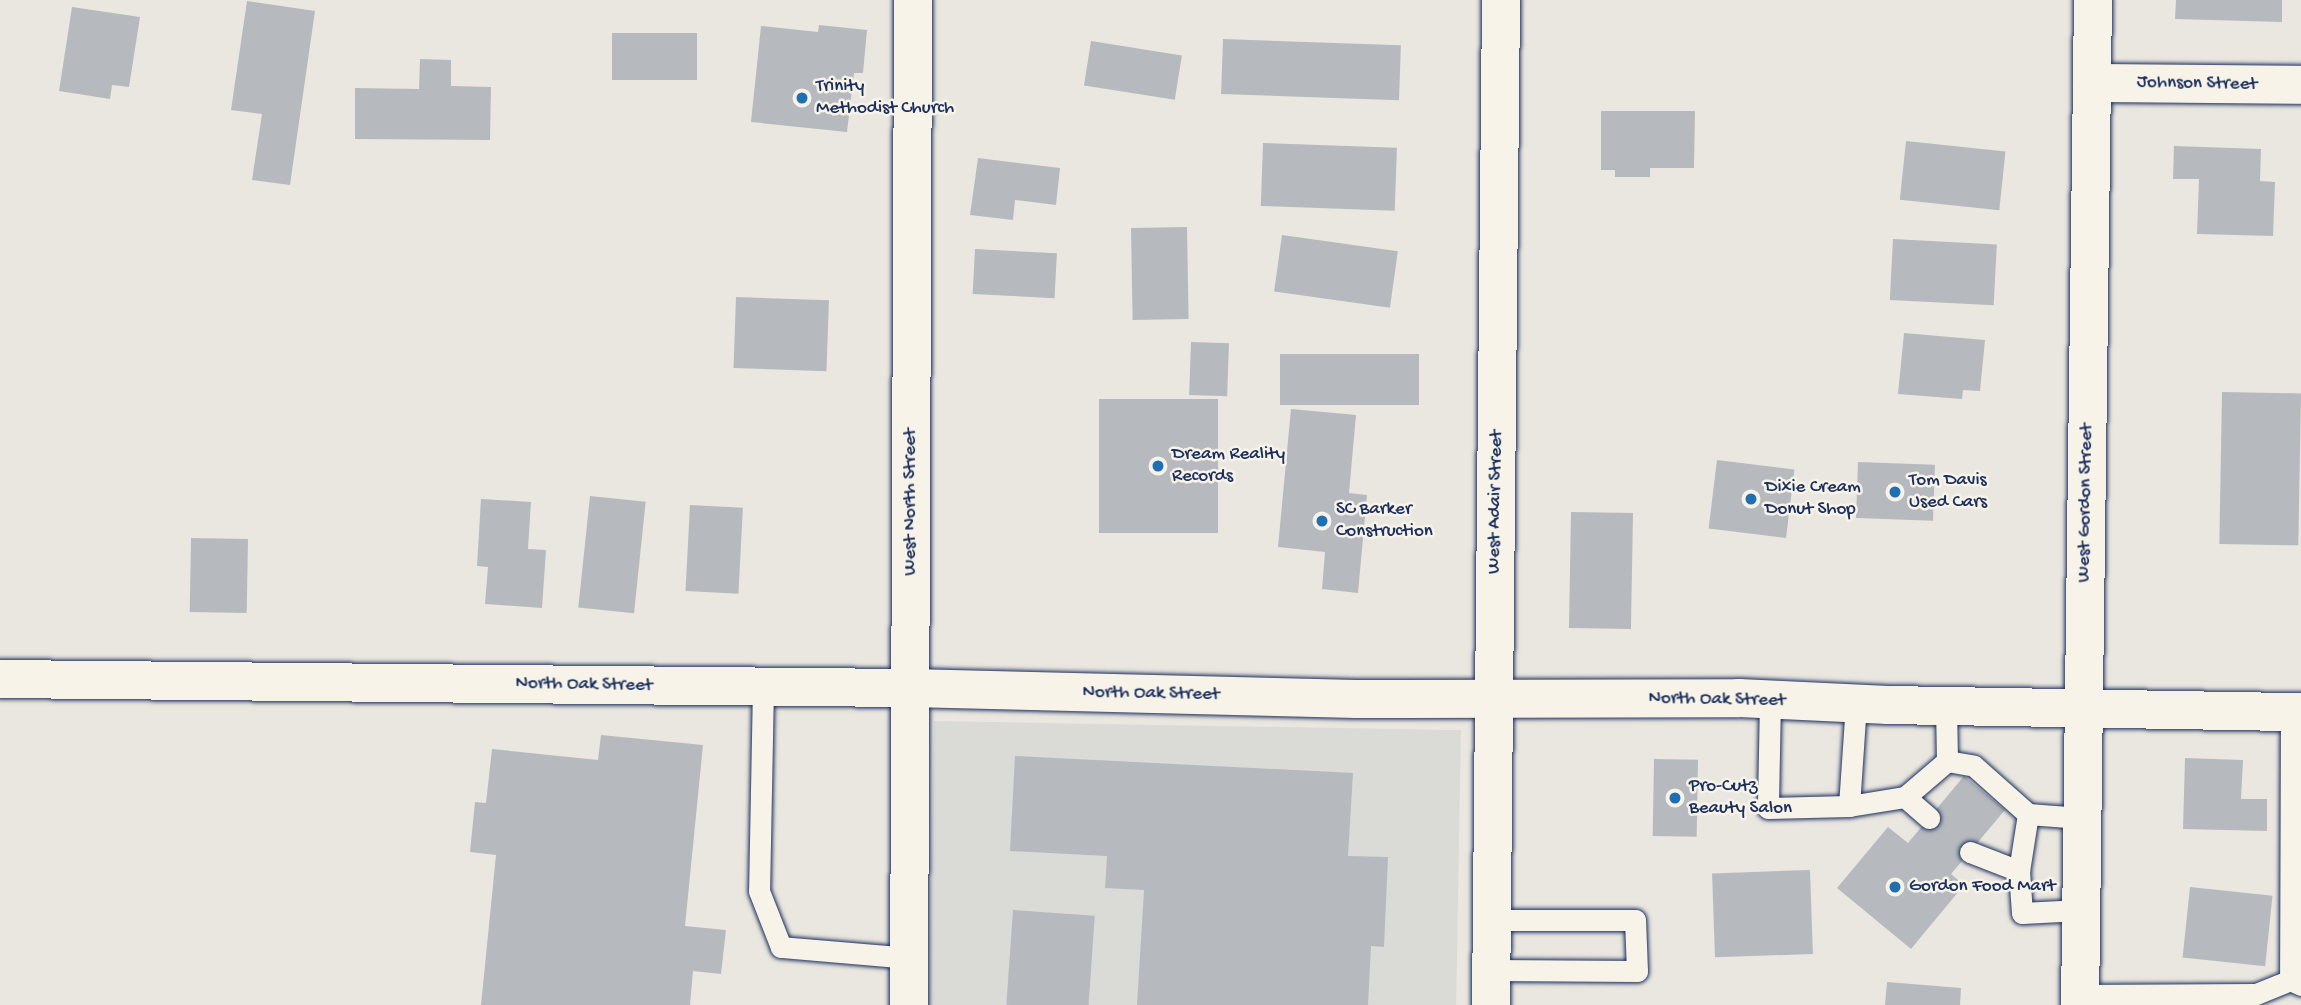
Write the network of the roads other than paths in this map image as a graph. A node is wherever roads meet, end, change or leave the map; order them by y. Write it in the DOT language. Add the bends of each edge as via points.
graph roads {
  1 [pos="913,0"];
  2 [pos="1501,0"];
  3 [pos="2093,0"];
  4 [pos="2092,83"];
  5 [pos="2301,85"];
  6 [pos="0,679"];
  7 [pos="763,687"];
  8 [pos="910,688"];
  9 [pos="1494,699"];
  10 [pos="1770,700"];
  11 [pos="1856,704"];
  12 [pos="1946,706"];
  13 [pos="2082,709"];
  14 [pos="2296,712"];
  15 [pos="1947,761"];
  16 [pos="1905,797"];
  17 [pos="1849,806"];
  18 [pos="2028,814"];
  19 [pos="1929,818"];
  20 [pos="2081,818"];
  21 [pos="1970,852"];
  22 [pos="2019,871"];
  23 [pos="2080,910"];
  24 [pos="1492,920"];
  25 [pos="909,958"];
  26 [pos="2296,983"];
  27 [pos="1491,988"];
  28 [pos="2080,1000"];
  29 [pos="909,1005"];
  1 -- 8 [label="street, West North Street"];
  2 -- 9 [label="street, West Adair Street"];
  3 -- 4 [label="street, West Gordon Street"];
  4 -- 5 [label="street, Johnson Street"];
  4 -- 13 [label="street, West Gordon Street"];
  6 -- 7 [label="street, North Oak Street"];
  7 -- 8 [label="street, North Oak Street"];
  7 -- 25 [label="lane" via="759,891 781,947"];
  8 -- 9 [label="street, North Oak Street"];
  8 -- 25 [label="street, West North Street"];
  9 -- 10 [label="street, North Oak Street"];
  9 -- 24 [label="street, West Adair Street"];
  10 -- 11 [label="street, North Oak Street"];
  10 -- 17 [label="lane" via="1768,808"];
  11 -- 12 [label="street, North Oak Street"];
  11 -- 17 [label="lane"];
  12 -- 13 [label="street, North Oak Street"];
  12 -- 15 [label="lane"];
  13 -- 14 [label="street, North Oak Street"];
  13 -- 20 [label="street, West Gordon Street"];
  14 -- 26 [label="lane"];
  15 -- 16 [label="lane"];
  15 -- 18 [label="lane" via="1974,766"];
  16 -- 17 [label="lane"];
  16 -- 19 [label="lane"];
  18 -- 20 [label="lane"];
  18 -- 22 [label="lane"];
  20 -- 23 [label="street, West Gordon Street"];
  21 -- 22 [label="lane"];
  22 -- 23 [label="lane" via="2022,913"];
  23 -- 28 [label="street, West Gordon Street"];
  24 -- 27 [label="street, West Adair Street"];
  24 -- 27 [label="lane" via="1635,920 1637,971"];
  25 -- 29 [label="street, West North Street"];
  26 -- 28 [label="lane" via="2256,994"];
}
